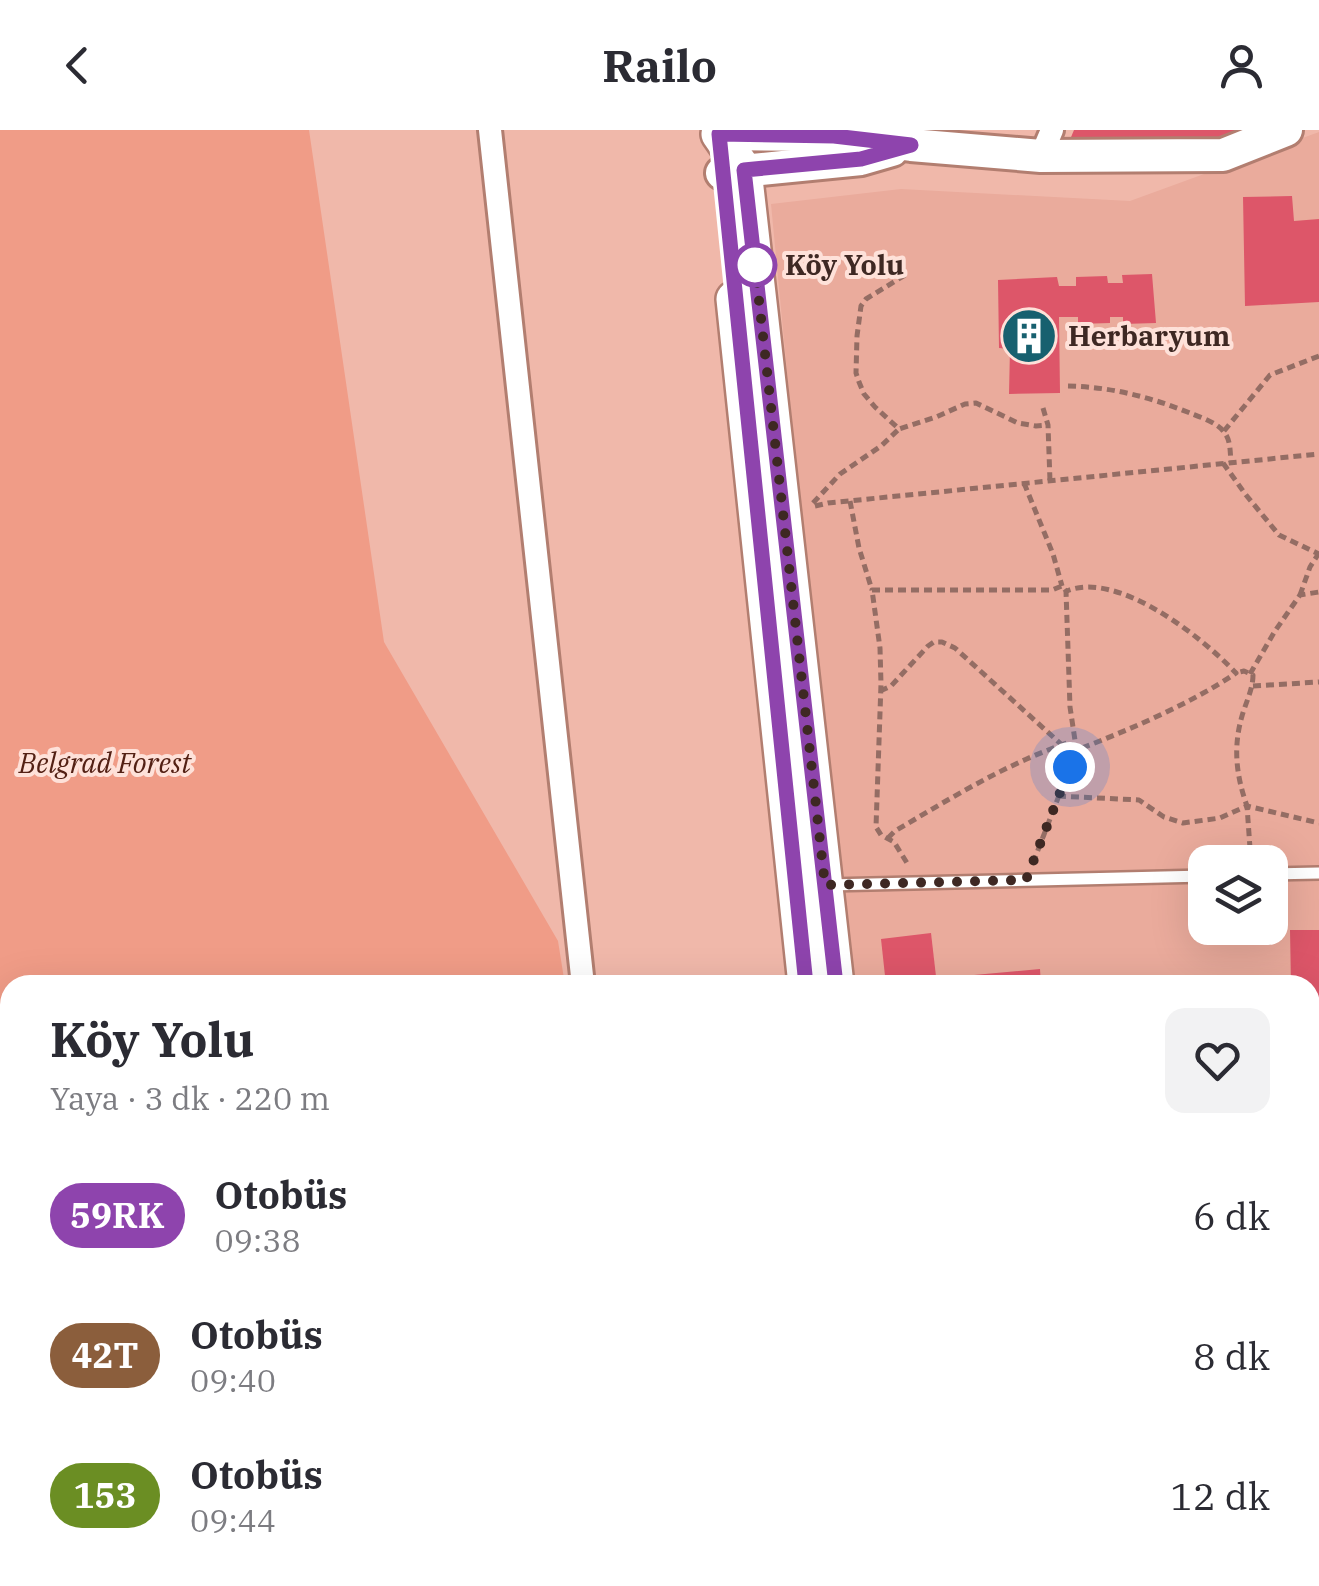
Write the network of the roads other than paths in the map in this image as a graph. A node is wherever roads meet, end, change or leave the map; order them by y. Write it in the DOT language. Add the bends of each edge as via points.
graph roads {
  1 [pos="490,130"];
  2 [pos="1286,130"];
  3 [pos="718,132"];
  4 [pos="1046,143"];
  5 [pos="911,145"];
  6 [pos="733,172"];
  7 [pos="1319,873"];
  8 [pos="1288,874"];
  9 [pos="1188,876"];
  10 [pos="811,887"];
  11 [pos="582,975"];
  12 [pos="807,975"];
  13 [pos="833,975"];
  1 -- 11 [label="street"];
  2 -- 4 [label="main road" via="1223,155"];
  3 -- 5 [label="main road"];
  3 -- 6 [label="main road"];
  4 -- 5 [label="main road"];
  5 -- 6 [label="main road" via="861,159"];
  6 -- 10 [label="main road"];
  7 -- 8 [label="lane"];
  9 -- 10 [label="lane"];
  10 -- 12 [label="main road"];
  10 -- 13 [label="main road"];
}
